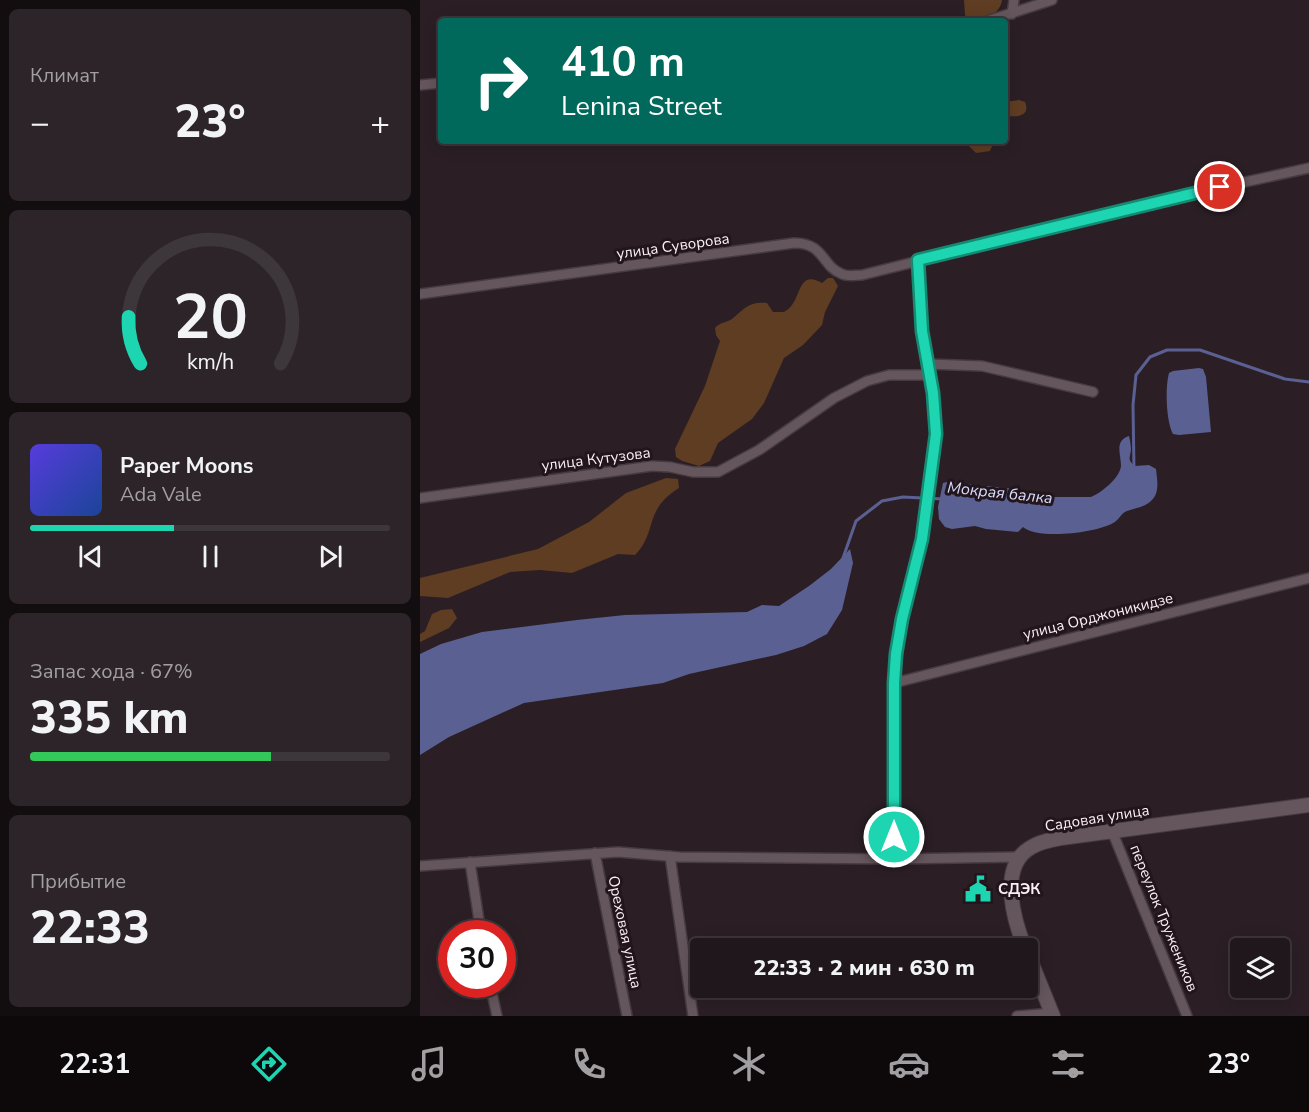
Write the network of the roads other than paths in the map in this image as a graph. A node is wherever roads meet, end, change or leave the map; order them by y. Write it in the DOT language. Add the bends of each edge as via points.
graph roads {
  1 [pos="1014,0"];
  2 [pos="1052,0"];
  3 [pos="1012,14"];
  4 [pos="998,18"];
  5 [pos="438,82"];
  6 [pos="420,85"];
  7 [pos="1309,168"];
  8 [pos="918,260"];
  9 [pos="420,294"];
  10 [pos="928,364"];
  11 [pos="930,375"];
  12 [pos="1093,392"];
  13 [pos="420,498"];
  14 [pos="1309,578"];
  15 [pos="894,683"];
  16 [pos="1309,805"];
  17 [pos="1112,831"];
  18 [pos="595,854"];
  19 [pos="670,856"];
  20 [pos="1020,857"];
  21 [pos="894,859"];
  22 [pos="470,862"];
  23 [pos="420,866"];
  24 [pos="479,920"];
  25 [pos="1022,938"];
  26 [pos="1038,979"];
  27 [pos="493,998"];
  28 [pos="1052,1015"];
  29 [pos="497,1016"];
  30 [pos="627,1016"];
  31 [pos="693,1016"];
  32 [pos="1017,1016"];
  33 [pos="1187,1016"];
  1 -- 3 [label="street"];
  2 -- 3 [label="street"];
  3 -- 4 [label="street"];
  5 -- 6 [label="street"];
  7 -- 8 [label="street" via="1176,196"];
  8 -- 9 [label="street, улица Суворова" via="849,276 840,274 813,247 794,243"];
  8 -- 10 [label="street"];
  10 -- 11 [label="street"];
  10 -- 12 [label="street" via="982,366"];
  11 -- 13 [label="street, улица Кутузова" via="889,375 867,381 718,472 652,466"];
  11 -- 15 [label="street" via="935,414 934,456 922,539 902,619"];
  14 -- 15 [label="street, улица Орджоникидзе"];
  15 -- 21 [label="street"];
  16 -- 17 [label="street, Садовая улица"];
  17 -- 20 [label="street, Садовая улица" via="1043,842 1028,848"];
  17 -- 33 [label="street, переулок Тружеников"];
  18 -- 19 [label="street"];
  18 -- 22 [label="street"];
  18 -- 30 [label="street, Ореховая улица"];
  19 -- 21 [label="street"];
  19 -- 31 [label="street"];
  20 -- 21 [label="street"];
  20 -- 25 [label="street" via="1011,894"];
  22 -- 23 [label="street"];
  22 -- 24 [label="street"];
  26 -- 28 [label="street"];
  27 -- 29 [label="street"];
  28 -- 32 [label="street"];
}
